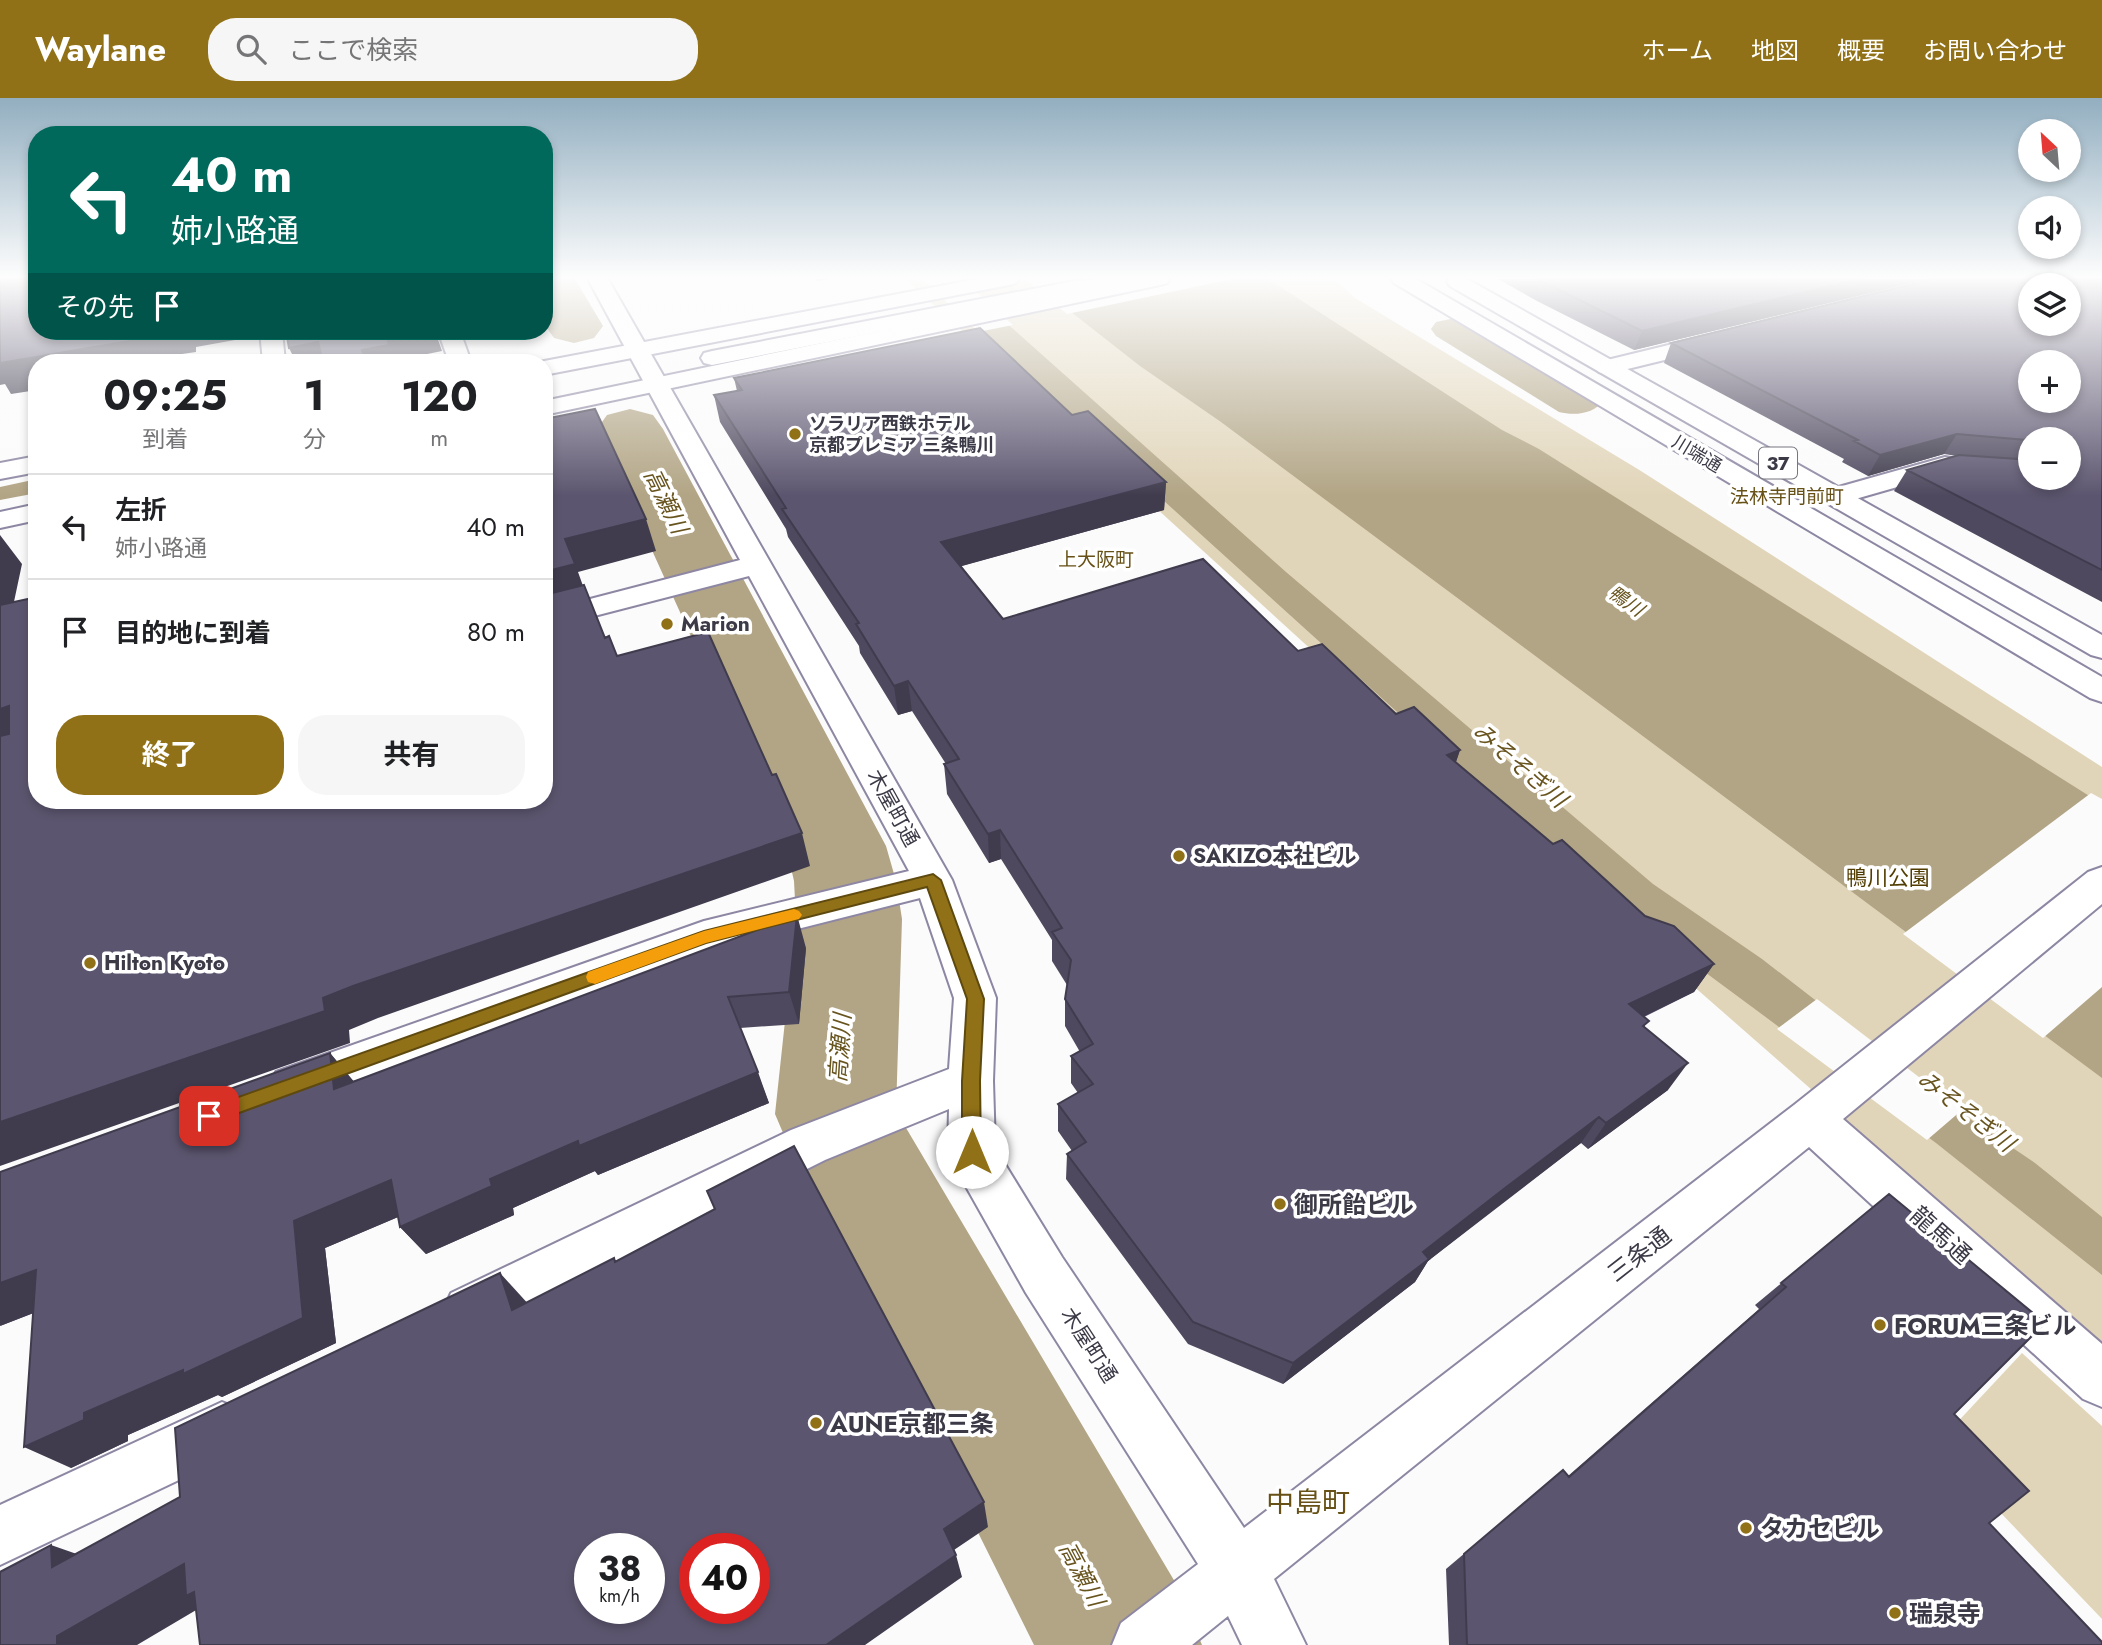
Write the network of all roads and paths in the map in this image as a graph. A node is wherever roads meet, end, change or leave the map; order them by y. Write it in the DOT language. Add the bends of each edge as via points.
graph roads {
  1 [pos="628,351"];
  2 [pos="640,351"];
  3 [pos="724,351"];
  4 [pos="780,351"];
  5 [pos="1524,351"];
  6 [pos="1579,351"];
  7 [pos="1672,351"];
  8 [pos="710,354"];
  9 [pos="553,366"];
  10 [pos="1607,367"];
  11 [pos="659,385"];
  12 [pos="553,406"];
  13 [pos="28,466"];
  14 [pos="1980,468"];
  15 [pos="0,471"];
  16 [pos="1838,496"];
  17 [pos="28,514"];
  18 [pos="0,520"];
  19 [pos="742,569"];
  20 [pos="553,618"];
  21 [pos="2102,648"];
  22 [pos="2102,691"];
  23 [pos="933,880"];
  24 [pos="2102,882"];
  25 [pos="971,1081"];
  26 [pos="261,1097"];
  27 [pos="1825,1107"];
  28 [pos="424,1332"];
  29 [pos="2102,1380"];
  30 [pos="263,1411"];
  31 [pos="0,1536"];
  32 [pos="1237,1570"];
  33 [pos="1158,1634"];
  34 [pos="1275,1645"];
  1 -- 9 [label="street"];
  2 -- 11 [label="street, 木屋町通"];
  3 -- 8 [label="street"];
  4 -- 11 [label="street"];
  5 -- 22 [label="street, 川端通 / 37"];
  6 -- 10 [label="street, 川端通 / 37"];
  7 -- 10 [label="street"];
  10 -- 16 [label="street, 川端通 / 37"];
  11 -- 12 [label="street"];
  11 -- 19 [label="street, 木屋町通"];
  13 -- 15 [label="street"];
  14 -- 16 [label="street" via="1945,465"];
  16 -- 21 [label="street, 川端通 / 37"];
  17 -- 18 [label="street"];
  19 -- 20 [label="street"];
  19 -- 23 [label="street, 木屋町通"];
  23 -- 25 [label="street, 木屋町通" via="975,999"];
  23 -- 26 [label="street" via="704,937"];
  24 -- 27 [label="street, 三条通"];
  25 -- 28 [label="street" via="808,1145"];
  25 -- 32 [label="street, 木屋町通" via="972,1152 1044,1275"];
  27 -- 29 [label="street, 龍馬通"];
  27 -- 32 [label="street, 三条通"];
  30 -- 31 [label="street"];
  32 -- 33 [label="street, 三条通"];
  32 -- 34 [label="street, 木屋町通"];
}
